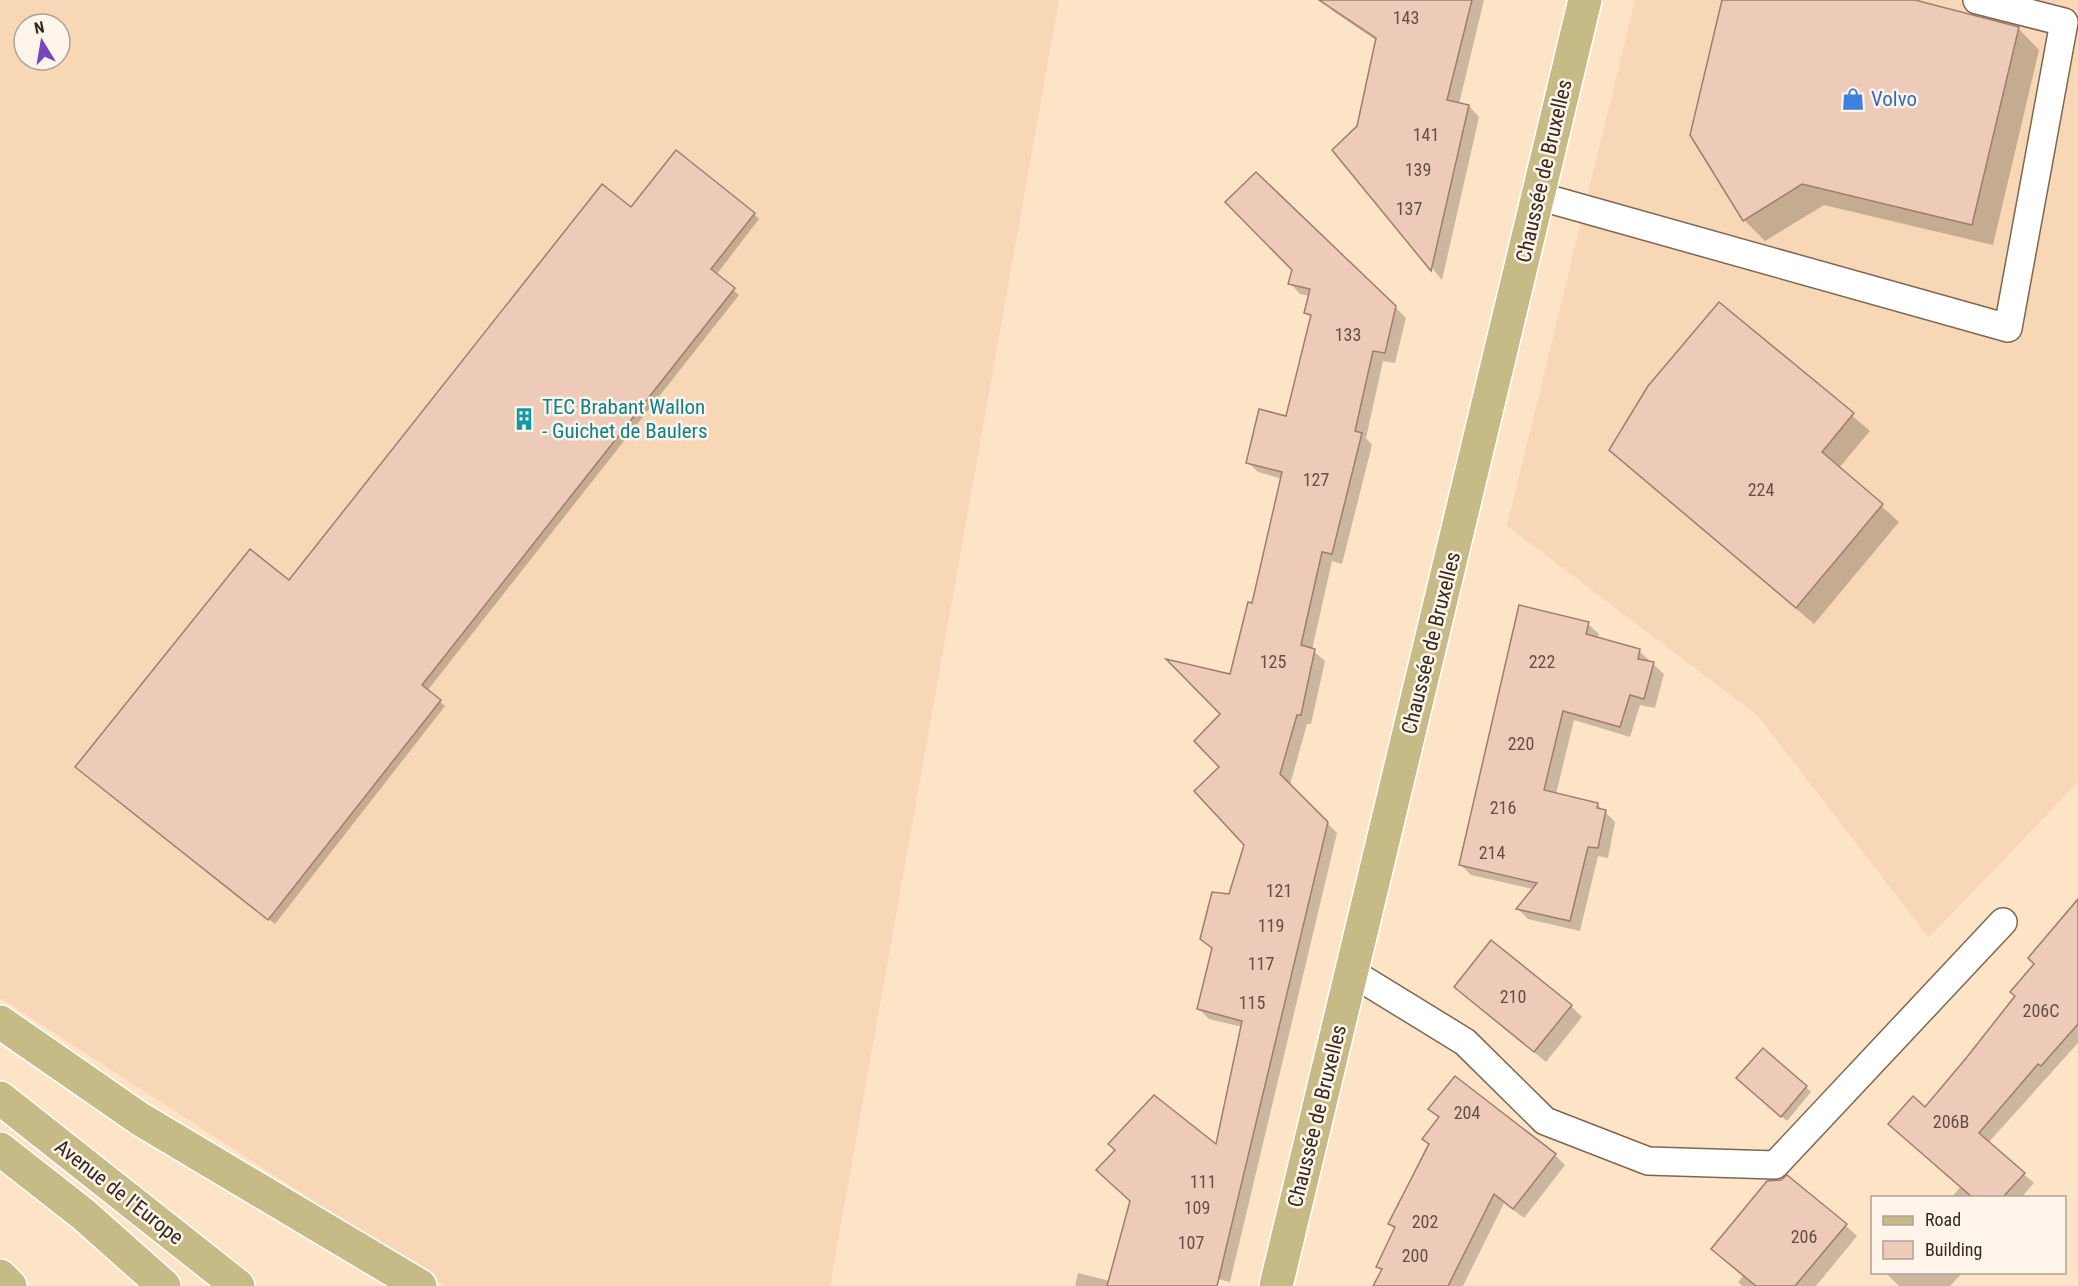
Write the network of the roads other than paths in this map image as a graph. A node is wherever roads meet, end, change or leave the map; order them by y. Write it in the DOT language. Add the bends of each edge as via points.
graph roads {
  1 [pos="1585,0"];
  2 [pos="1977,0"];
  3 [pos="1538,196"];
  4 [pos="2003,922"];
  5 [pos="1351,972"];
  6 [pos="0,1022"];
  7 [pos="0,1098"];
  8 [pos="0,1149"];
  9 [pos="0,1276"];
  10 [pos="10,1286"];
  11 [pos="164,1286"];
  12 [pos="238,1286"];
  13 [pos="420,1286"];
  14 [pos="1276,1286"];
  1 -- 3 [label="main road, Chaussée de Bruxelles"];
  2 -- 3 [label="lane" via="2064,22 2008,328"];
  3 -- 5 [label="main road, Chaussée de Bruxelles"];
  4 -- 5 [label="lane" via="1775,1165 1648,1161 1545,1120 1465,1042"];
  5 -- 14 [label="main road, Chaussée de Bruxelles"];
  6 -- 13 [label="main road" via="140,1119"];
  7 -- 12 [label="main road, Avenue de l'Europe"];
  8 -- 11 [label="main road, Avenue de l'Europe" via="83,1214"];
  9 -- 10 [label="main road"];
}
